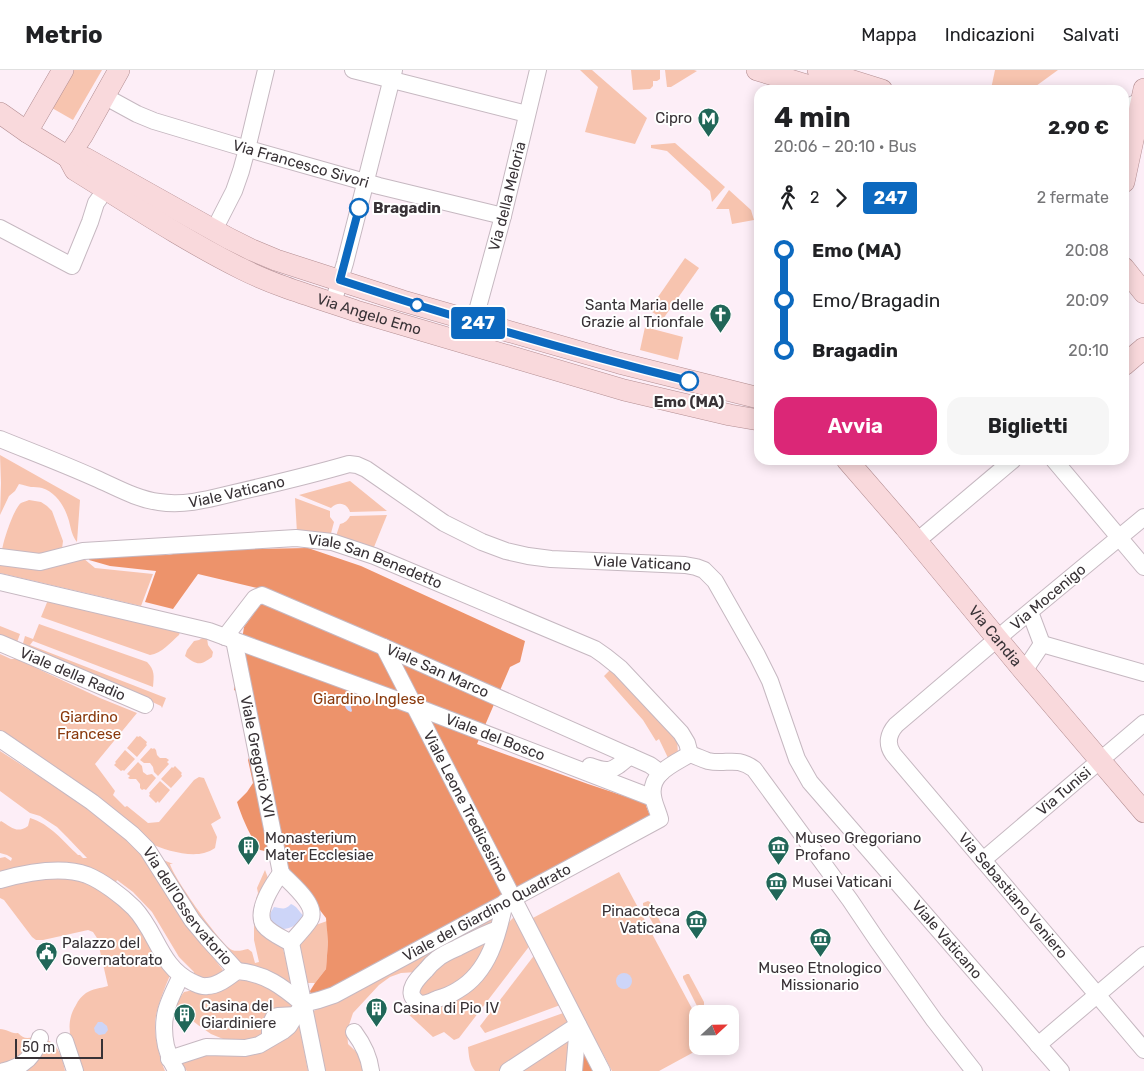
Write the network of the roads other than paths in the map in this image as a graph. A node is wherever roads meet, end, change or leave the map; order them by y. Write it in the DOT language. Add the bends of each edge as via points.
graph roads {
  1 [pos="63,70"];
  2 [pos="118,70"];
  3 [pos="266,70"];
  4 [pos="353,70"];
  5 [pos="538,70"];
  6 [pos="757,70"];
  7 [pos="818,70"];
  8 [pos="393,75"];
  9 [pos="778,84"];
  10 [pos="866,85"];
  11 [pos="104,96"];
  12 [pos="1138,100"];
  13 [pos="0,113"];
  14 [pos="528,114"];
  15 [pos="26,132"];
  16 [pos="1133,146"];
  17 [pos="247,149"];
  18 [pos="68,157"];
  19 [pos="1129,176"];
  20 [pos="126,180"];
  21 [pos="366,182"];
  22 [pos="106,189"];
  23 [pos="503,216"];
  24 [pos="0,228"];
  25 [pos="214,230"];
  26 [pos="1129,274"];
  27 [pos="340,280"];
  28 [pos="1144,293"];
  29 [pos="333,303"];
  30 [pos="474,322"];
  31 [pos="1144,348"];
  32 [pos="1129,361"];
  33 [pos="733,391"];
  34 [pos="754,397"];
  35 [pos="730,415"];
  36 [pos="754,419"];
  37 [pos="0,439"];
  38 [pos="851,465"];
  39 [pos="1007,465"];
  40 [pos="1058,465"];
  41 [pos="1144,517"];
  42 [pos="1119,538"];
  43 [pos="916,541"];
  44 [pos="0,557"];
  45 [pos="1144,567"];
  46 [pos="0,582"];
  47 [pos="1030,612"];
  48 [pos="230,638"];
  49 [pos="997,639"];
  50 [pos="0,643"];
  51 [pos="1042,644"];
  52 [pos="384,647"];
  53 [pos="1024,671"];
  54 [pos="1144,673"];
  55 [pos="145,704"];
  56 [pos="414,706"];
  57 [pos="1144,723"];
  58 [pos="490,727"];
  59 [pos="888,738"];
  60 [pos="0,739"];
  61 [pos="690,754"];
  62 [pos="630,756"];
  63 [pos="1100,761"];
  64 [pos="661,773"];
  65 [pos="653,798"];
  66 [pos="1144,812"];
  67 [pos="983,860"];
  68 [pos="280,873"];
  69 [pos="0,880"];
  70 [pos="513,904"];
  71 [pos="500,925"];
  72 [pos="291,943"];
  73 [pos="1144,955"];
  74 [pos="237,971"];
  75 [pos="181,976"];
  76 [pos="1098,996"];
  77 [pos="300,1009"];
  78 [pos="578,1025"];
  79 [pos="354,1032"];
  80 [pos="40,1038"];
  81 [pos="65,1041"];
  82 [pos="1038,1045"];
  83 [pos="1144,1050"];
  84 [pos="173,1065"];
  85 [pos="973,1070"];
  86 [pos="6,1071"];
  87 [pos="75,1071"];
  88 [pos="317,1071"];
  89 [pos="372,1071"];
  90 [pos="508,1071"];
  91 [pos="574,1071"];
  92 [pos="602,1071"];
  93 [pos="1061,1071"];
  1 -- 15 [label="main road"];
  2 -- 11 [label="main road"];
  3 -- 17 [label="street"];
  4 -- 8 [label="street"];
  5 -- 14 [label="street, Via della Meloria"];
  6 -- 9 [label="main road"];
  7 -- 10 [label="main road"];
  8 -- 14 [label="street"];
  8 -- 21 [label="street"];
  11 -- 17 [label="street, Via Francesco Sivori" via="154,121"];
  11 -- 18 [label="main road"];
  12 -- 16 [label="main road"];
  13 -- 15 [label="main road, Via Angelo Emo"];
  14 -- 23 [label="street, Via della Meloria"];
  15 -- 18 [label="main road, Via Angelo Emo"];
  16 -- 19 [label="main road"];
  17 -- 21 [label="street, Via Francesco Sivori"];
  17 -- 25 [label="street" via="234,191"];
  18 -- 20 [label="main road, Via Angelo Emo" via="85,158"];
  18 -- 22 [label="main road, Via Angelo Emo" via="75,170"];
  20 -- 22 [label="street"];
  20 -- 25 [label="main road, Via Angelo Emo"];
  21 -- 23 [label="street, Via Francesco Sivori"];
  21 -- 27 [label="street"];
  22 -- 24 [label="street" via="96,203 72,266"];
  22 -- 29 [label="main road, Via Angelo Emo" via="243,269"];
  23 -- 30 [label="street, Via della Meloria"];
  25 -- 27 [label="main road, Via Angelo Emo" via="276,260"];
  26 -- 28 [label="main road"];
  27 -- 29 [label="street"];
  27 -- 30 [label="main road, Via Angelo Emo"];
  29 -- 35 [label="main road, Via Angelo Emo" via="624,390"];
  30 -- 33 [label="main road, Via Angelo Emo"];
  31 -- 32 [label="main road"];
  33 -- 34 [label="main road, Via Angelo Emo"];
  33 -- 35 [label="street" via="737,405"];
  35 -- 36 [label="main road, Via Angelo Emo"];
  37 -- 82 [label="street, Viale Vaticano" via="137,496 175,504 355,464 444,523 506,551 551,559 685,565 704,570 715,581 761,662 797,759 810,782"];
  38 -- 43 [label="main road, Via Candia"];
  39 -- 43 [label="street"];
  40 -- 42 [label="street"];
  41 -- 42 [label="street, Via Mocenigo"];
  42 -- 45 [label="street"];
  42 -- 47 [label="street, Via Mocenigo"];
  43 -- 49 [label="main road, Via Candia"];
  44 -- 61 [label="street, Viale San Benedetto" via="40,562 83,551 296,538 332,542 374,556 595,649 620,668 681,733"];
  46 -- 48 [label="street, Viale del Bosco"];
  47 -- 49 [label="street, Via Mocenigo"];
  47 -- 51 [label="street"];
  48 -- 52 [label="street, Viale San Marco" via="255,598 262,595"];
  48 -- 56 [label="street, Viale del Bosco"];
  48 -- 68 [label="street, Viale Gregorio XVI"];
  49 -- 53 [label="main road, Via Candia"];
  49 -- 59 [label="street, Via Mocenigo" via="896,725"];
  50 -- 55 [label="street, Viale della Radio"];
  51 -- 53 [label="street"];
  51 -- 54 [label="street"];
  52 -- 56 [label="street, Viale Leone Tredicesimo"];
  52 -- 62 [label="street, Viale San Marco"];
  53 -- 63 [label="main road, Via Candia"];
  56 -- 65 [label="street, Viale del Bosco"];
  56 -- 70 [label="street, Viale Leone Tredicesimo"];
  57 -- 63 [label="street, Via Tunisi"];
  58 -- 62 [label="street" via="603,770 615,768"];
  59 -- 67 [label="street, Via Sebastiano Veniero" via="890,749"];
  60 -- 74 [label="street, Via dell'Osservatorio" via="92,802 132,834 147,849 192,920"];
  61 -- 64 [label="street"];
  61 -- 85 [label="street" via="708,761 740,762 754,769"];
  62 -- 64 [label="street, Viale San Marco"];
  63 -- 66 [label="main road, Via Candia"];
  63 -- 67 [label="street, Via Tunisi"];
  64 -- 65 [label="street, Viale del Giardino Quadrato" via="656,778"];
  65 -- 70 [label="street, Viale del Giardino Quadrato" via="660,819"];
  67 -- 76 [label="street, Via Sebastiano Veniero"];
  68 -- 72 [label="street" via="267,896 262,919 264,925"];
  68 -- 72 [label="street" via="312,910 311,918"];
  69 -- 75 [label="street, Via dell'Osservatorio" via="60,870 86,875 107,886 134,909 168,962"];
  70 -- 71 [label="street"];
  70 -- 77 [label="street, Viale del Giardino Quadrato"];
  70 -- 78 [label="street, Viale Leone Tredicesimo"];
  71 -- 71 [label="street" via="484,965 467,984 428,1003 414,1000 411,989 414,982 436,959"];
  72 -- 77 [label="street"];
  73 -- 76 [label="street"];
  74 -- 75 [label="street, Via dell'Osservatorio" via="217,984 207,986"];
  74 -- 77 [label="street" via="250,972 282,987"];
  75 -- 84 [label="street" via="164,1016 165,1039"];
  76 -- 82 [label="street"];
  76 -- 83 [label="street, Via Sebastiano Veniero"];
  77 -- 84 [label="street" via="289,1026 263,1043 238,1049 206,1047"];
  77 -- 88 [label="street"];
  78 -- 90 [label="street"];
  78 -- 91 [label="street"];
  78 -- 92 [label="street, Viale Leone Tredicesimo"];
  79 -- 89 [label="street" via="368,1053"];
  80 -- 86 [label="street" via="27,1061"];
  81 -- 87 [label="street"];
  82 -- 93 [label="street, Viale Vaticano"];
}
